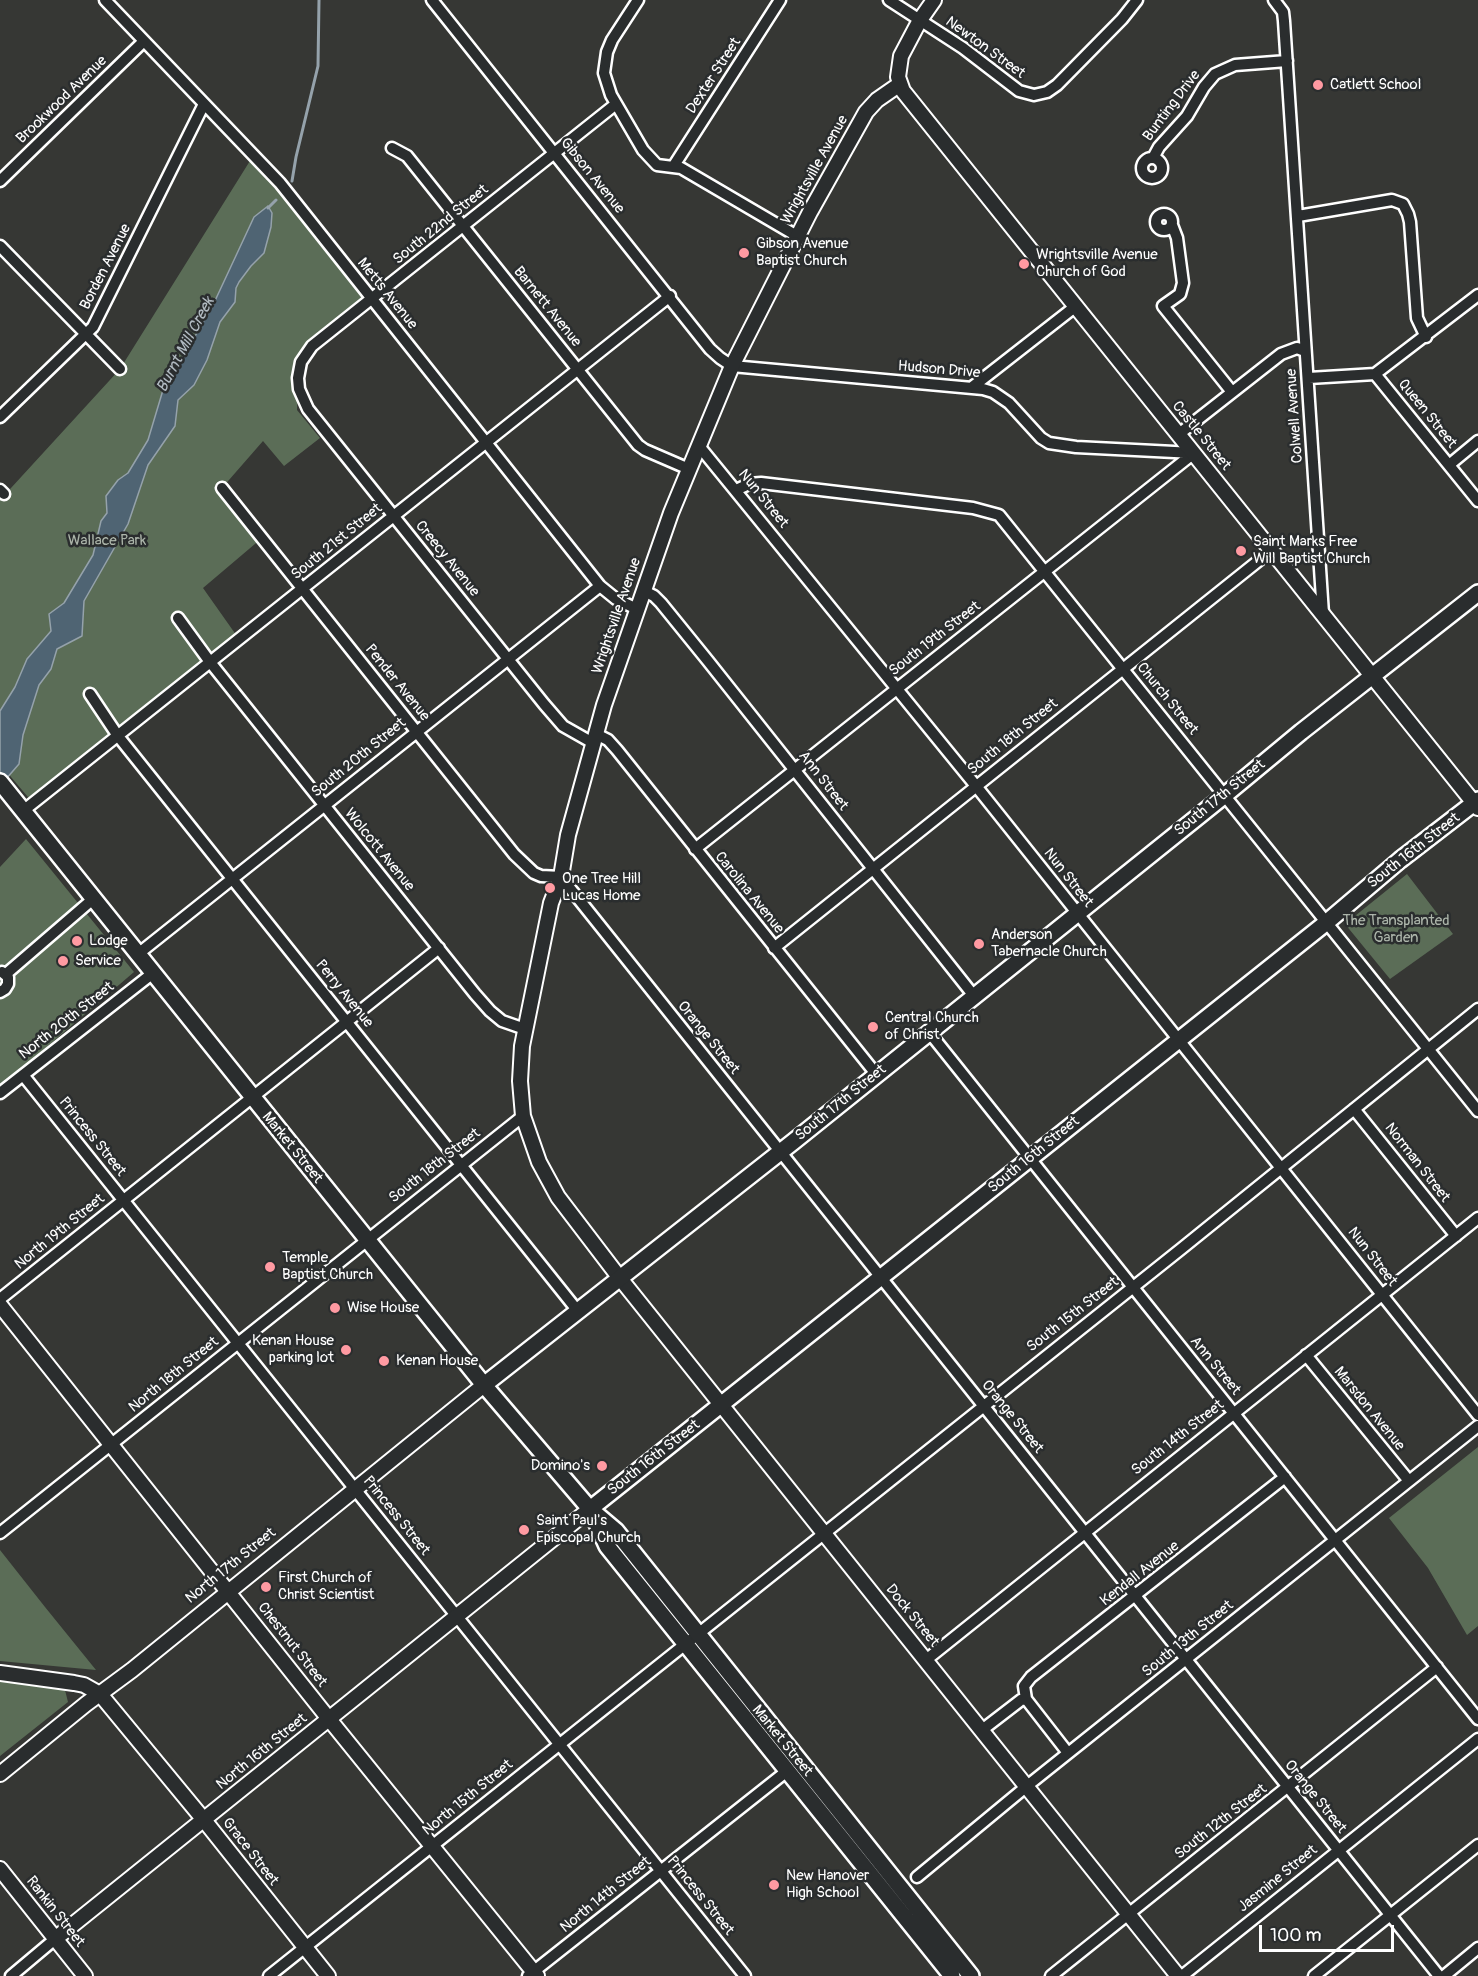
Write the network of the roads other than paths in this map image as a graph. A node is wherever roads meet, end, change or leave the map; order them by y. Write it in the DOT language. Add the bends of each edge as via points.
graph roads {
  1 [pos="105,0"];
  2 [pos="432,0"];
  3 [pos="638,0"];
  4 [pos="780,0"];
  5 [pos="889,0"];
  6 [pos="934,0"];
  7 [pos="1137,0"];
  8 [pos="1274,0"];
  9 [pos="920,20"];
  10 [pos="144,41"];
  11 [pos="1287,61"];
  12 [pos="900,84"];
  13 [pos="204,104"];
  14 [pos="616,104"];
  15 [pos="392,148"];
  16 [pos="555,153"];
  17 [pos="1153,159"];
  18 [pos="673,167"];
  19 [pos="0,181"];
  20 [pos="1298,216"];
  21 [pos="1172,225"];
  22 [pos="463,226"];
  23 [pos="797,236"];
  24 [pos="0,246"];
  25 [pos="1478,295"];
  26 [pos="670,296"];
  27 [pos="371,299"];
  28 [pos="1076,306"];
  29 [pos="85,334"];
  30 [pos="1426,337"];
  31 [pos="1305,351"];
  32 [pos="732,366"];
  33 [pos="120,369"];
  34 [pos="578,370"];
  35 [pos="1376,374"];
  36 [pos="298,378"];
  37 [pos="1309,378"];
  38 [pos="971,388"];
  39 [pos="1232,392"];
  40 [pos="0,417"];
  41 [pos="1179,434"];
  42 [pos="1478,441"];
  43 [pos="486,443"];
  44 [pos="699,446"];
  45 [pos="1194,453"];
  46 [pos="1449,465"];
  47 [pos="689,469"];
  48 [pos="222,488"];
  49 [pos="736,490"];
  50 [pos="1478,501"];
  51 [pos="394,516"];
  52 [pos="1272,550"];
  53 [pos="1045,571"];
  54 [pos="600,586"];
  55 [pos="302,589"];
  56 [pos="644,591"];
  57 [pos="1478,593"];
  58 [pos="637,609"];
  59 [pos="1323,614"];
  60 [pos="178,618"];
  61 [pos="508,659"];
  62 [pos="210,662"];
  63 [pos="1123,669"];
  64 [pos="1374,676"];
  65 [pos="897,688"];
  66 [pos="90,694"];
  67 [pos="417,732"];
  68 [pos="118,736"];
  69 [pos="595,738"];
  70 [pos="795,769"];
  71 [pos="0,782"];
  72 [pos="976,786"];
  73 [pos="1225,795"];
  74 [pos="1477,804"];
  75 [pos="324,806"];
  76 [pos="23,811"];
  77 [pos="695,849"];
  78 [pos="873,869"];
  79 [pos="561,878"];
  80 [pos="233,879"];
  81 [pos="93,899"];
  82 [pos="1077,914"];
  83 [pos="1327,922"];
  84 [pos="439,948"];
  85 [pos="774,948"];
  86 [pos="138,954"];
  87 [pos="3,973"];
  88 [pos="153,973"];
  89 [pos="0,992"];
  90 [pos="974,996"];
  91 [pos="1478,1010"];
  92 [pos="347,1022"];
  93 [pos="525,1029"];
  94 [pos="929,1032"];
  95 [pos="1179,1040"];
  96 [pos="1429,1049"];
  97 [pos="876,1074"];
  98 [pos="23,1075"];
  99 [pos="0,1093"];
  100 [pos="252,1096"];
  101 [pos="1354,1109"];
  102 [pos="1478,1111"];
  103 [pos="523,1116"];
  104 [pos="780,1152"];
  105 [pos="1030,1158"];
  106 [pos="461,1165"];
  107 [pos="1281,1167"];
  108 [pos="124,1200"];
  109 [pos="1478,1218"];
  110 [pos="1456,1236"];
  111 [pos="366,1239"];
  112 [pos="619,1277"];
  113 [pos="881,1278"];
  114 [pos="1133,1287"];
  115 [pos="1382,1295"];
  116 [pos="0,1299"];
  117 [pos="0,1305"];
  118 [pos="578,1310"];
  119 [pos="238,1343"];
  120 [pos="1306,1355"];
  121 [pos="484,1385"];
  122 [pos="722,1405"];
  123 [pos="983,1406"];
  124 [pos="1233,1413"];
  125 [pos="1478,1415"];
  126 [pos="1478,1426"];
  127 [pos="111,1445"];
  128 [pos="1285,1478"];
  129 [pos="1409,1481"];
  130 [pos="355,1488"];
  131 [pos="590,1509"];
  132 [pos="1084,1532"];
  133 [pos="0,1533"];
  134 [pos="825,1533"];
  135 [pos="1335,1540"];
  136 [pos="228,1590"];
  137 [pos="1136,1596"];
  138 [pos="457,1616"];
  139 [pos="691,1638"];
  140 [pos="926,1660"];
  141 [pos="1186,1660"];
  142 [pos="1437,1667"];
  143 [pos="0,1673"];
  144 [pos="100,1694"];
  145 [pos="1026,1699"];
  146 [pos="329,1719"];
  147 [pos="1478,1719"];
  148 [pos="982,1730"];
  149 [pos="1478,1739"];
  150 [pos="559,1745"];
  151 [pos="1068,1753"];
  152 [pos="787,1771"];
  153 [pos="0,1774"];
  154 [pos="1028,1786"];
  155 [pos="1288,1787"];
  156 [pos="204,1820"];
  157 [pos="1478,1845"];
  158 [pos="432,1846"];
  159 [pos="1338,1850"];
  160 [pos="0,1869"];
  161 [pos="660,1871"];
  162 [pos="917,1877"];
  163 [pos="1129,1914"];
  164 [pos="1390,1915"];
  165 [pos="56,1939"];
  166 [pos="305,1947"];
  167 [pos="1478,1948"];
  168 [pos="533,1975"];
  169 [pos="11,1976"];
  170 [pos="85,1976"];
  171 [pos="269,1976"];
  172 [pos="328,1976"];
  173 [pos="745,1976"];
  174 [pos="952,1976"];
  175 [pos="971,1976"];
  176 [pos="1051,1976"];
  177 [pos="1180,1976"];
  178 [pos="1314,1976"];
  179 [pos="1441,1976"];
  1 -- 10 [label="street, Metts Avenue"];
  2 -- 16 [label="street, Gibson Avenue"];
  3 -- 14 [label="street" via="604,60 605,79"];
  4 -- 18 [label="street, Dexter Street"];
  5 -- 9 [label="street, Newton Street"];
  6 -- 9 [label="street"];
  7 -- 9 [label="street, Newton Street" via="1057,85 1034,95 1018,92"];
  8 -- 11 [label="street, Colwell Avenue" via="1283,12"];
  9 -- 12 [label="street" via="901,56"];
  10 -- 13 [label="street, Metts Avenue"];
  10 -- 19 [label="street, Brookwood Avenue"];
  11 -- 17 [label="street, Bunting Drive" via="1235,65 1215,74"];
  11 -- 20 [label="street, Colwell Avenue"];
  12 -- 23 [label="street, Wrightsville Avenue" via="866,112"];
  12 -- 28 [label="street, Castle Street"];
  13 -- 27 [label="street, Metts Avenue" via="280,183"];
  13 -- 29 [label="street, Borden Avenue" via="93,327"];
  14 -- 16 [label="street, South 22nd Street"];
  14 -- 18 [label="street" via="646,155 657,165"];
  15 -- 22 [label="street, Barnett Avenue" via="407,156"];
  16 -- 22 [label="street, South 22nd Street"];
  16 -- 26 [label="street, Gibson Avenue"];
  18 -- 23 [label="street" via="681,168"];
  20 -- 30 [label="street" via="1395,200 1406,207 1417,318"];
  20 -- 31 [label="street, Colwell Avenue"];
  21 -- 39 [label="street" via="1183,283 1180,294 1163,306"];
  22 -- 27 [label="street, South 22nd Street"];
  22 -- 34 [label="street, Barnett Avenue"];
  23 -- 32 [label="street, Wrightsville Avenue"];
  24 -- 29 [label="street"];
  25 -- 30 [label="street"];
  26 -- 32 [label="street, Gibson Avenue" via="710,349"];
  26 -- 34 [label="street, South 21st Street"];
  27 -- 36 [label="street, South 22nd Street" via="312,346 301,362"];
  27 -- 43 [label="street, Metts Avenue"];
  28 -- 38 [label="street"];
  28 -- 41 [label="street, Castle Street"];
  29 -- 33 [label="street"];
  29 -- 40 [label="street, Borden Avenue"];
  30 -- 35 [label="street"];
  31 -- 37 [label="street, Colwell Avenue"];
  31 -- 39 [label="street" via="1297,348 1281,354"];
  32 -- 38 [label="street, Hudson Drive"];
  32 -- 44 [label="street, Wrightsville Avenue"];
  34 -- 43 [label="street, South 21st Street"];
  34 -- 47 [label="street, Barnett Avenue" via="641,448"];
  35 -- 37 [label="street"];
  35 -- 46 [label="street, Queen Street"];
  36 -- 51 [label="street, Creecy Avenue" via="298,389 308,409"];
  37 -- 59 [label="street, Colwell Avenue"];
  38 -- 45 [label="street, Hudson Drive" via="988,390 1010,403 1041,438 1057,445"];
  39 -- 41 [label="street"];
  41 -- 45 [label="street, Castle Street"];
  42 -- 46 [label="street"];
  43 -- 51 [label="street, South 21st Street"];
  43 -- 54 [label="street, Metts Avenue"];
  44 -- 47 [label="street, Wrightsville Avenue"];
  44 -- 49 [label="street, Nun Street"];
  45 -- 52 [label="street, Castle Street"];
  45 -- 53 [label="street, South 19th Street"];
  46 -- 50 [label="street, Queen Street"];
  47 -- 56 [label="street, Wrightsville Avenue"];
  48 -- 55 [label="street, Pender Avenue"];
  49 -- 53 [label="street, Church Street" via="761,483 992,512 1005,520"];
  49 -- 65 [label="street, Nun Street"];
  51 -- 55 [label="street, South 21st Street"];
  51 -- 61 [label="street, Creecy Avenue"];
  52 -- 59 [label="street, Castle Street"];
  52 -- 63 [label="street, South 18th Street"];
  53 -- 63 [label="street, Church Street"];
  53 -- 65 [label="street, South 19th Street"];
  54 -- 58 [label="street, Metts Avenue"];
  54 -- 61 [label="street, South 20th Street"];
  55 -- 62 [label="street, South 21st Street"];
  55 -- 67 [label="street, Pender Avenue"];
  56 -- 58 [label="street, Wrightsville Avenue"];
  56 -- 70 [label="street, Ann Street" via="661,603"];
  57 -- 64 [label="main road, South 17th Street"];
  58 -- 69 [label="street, Wrightsville Avenue"];
  59 -- 64 [label="street, Castle Street"];
  60 -- 62 [label="street, Wolcott Avenue"];
  61 -- 67 [label="street, South 20th Street"];
  61 -- 69 [label="street, Creecy Avenue" via="558,721 575,734"];
  62 -- 68 [label="street, South 21st Street"];
  62 -- 75 [label="street, Wolcott Avenue"];
  63 -- 72 [label="street, South 18th Street"];
  63 -- 73 [label="street, Church Street"];
  64 -- 73 [label="main road, South 17th Street"];
  64 -- 74 [label="street, Castle Street"];
  65 -- 70 [label="street, South 19th Street"];
  65 -- 72 [label="street, Nun Street"];
  66 -- 68 [label="street, Perry Avenue"];
  67 -- 75 [label="street, South 20th Street"];
  67 -- 79 [label="street, Pender Avenue" via="525,866 541,876"];
  68 -- 76 [label="street, South 21st Street"];
  68 -- 80 [label="street, Perry Avenue"];
  69 -- 77 [label="street, Carolina Avenue" via="608,740"];
  69 -- 79 [label="street, Wrightsville Avenue" via="568,835"];
  70 -- 77 [label="street, South 19th Street"];
  70 -- 78 [label="street, Ann Street"];
  71 -- 76 [label="main road, Market Street"];
  72 -- 78 [label="street, South 18th Street"];
  72 -- 82 [label="street, Nun Street"];
  73 -- 82 [label="main road, South 17th Street"];
  73 -- 83 [label="street, Church Street"];
  74 -- 83 [label="main road, South 16th Street" via="1400,860"];
  75 -- 80 [label="street, South 20th Street"];
  75 -- 84 [label="street, Wolcott Avenue"];
  76 -- 81 [label="main road, Market Street"];
  77 -- 85 [label="street, Carolina Avenue"];
  78 -- 85 [label="street, South 18th Street"];
  78 -- 90 [label="street, Ann Street"];
  79 -- 93 [label="street, Wrightsville Avenue" via="551,903"];
  79 -- 104 [label="street, Orange Street"];
  80 -- 86 [label="street, South 20th Street"];
  80 -- 92 [label="street, Perry Avenue"];
  81 -- 86 [label="main road, Market Street"];
  81 -- 87 [label="street"];
  82 -- 90 [label="main road, South 17th Street"];
  82 -- 95 [label="street, Nun Street"];
  83 -- 95 [label="main road, South 16th Street"];
  83 -- 96 [label="street, Church Street"];
  84 -- 92 [label="street"];
  84 -- 93 [label="street, Wolcott Avenue" via="490,1011 502,1021"];
  85 -- 97 [label="street, Carolina Avenue"];
  86 -- 88 [label="main road, Market Street"];
  87 -- 89 [label="street" via="8,984"];
  88 -- 98 [label="street, North 20th Street"];
  88 -- 100 [label="main road, Market Street"];
  90 -- 94 [label="main road, South 17th Street"];
  91 -- 96 [label="street, South 15th Street"];
  92 -- 100 [label="street"];
  92 -- 106 [label="street, Perry Avenue"];
  93 -- 103 [label="street, Wrightsville Avenue" via="520,1073"];
  94 -- 97 [label="main road, South 17th Street"];
  94 -- 105 [label="street, Ann Street"];
  95 -- 105 [label="main road, South 16th Street"];
  95 -- 107 [label="street, Nun Street"];
  96 -- 101 [label="street, South 15th Street"];
  96 -- 102 [label="street, Church Street"];
  97 -- 104 [label="main road, South 17th Street"];
  98 -- 99 [label="street, North 20th Street"];
  98 -- 108 [label="street, Princess Street"];
  100 -- 108 [label="street, North 19th Street"];
  100 -- 111 [label="main road, Market Street"];
  101 -- 107 [label="street, South 15th Street"];
  101 -- 110 [label="street, Norman Street"];
  103 -- 106 [label="street, South 18th Street"];
  103 -- 112 [label="street, Wrightsville Avenue" via="539,1162 558,1197"];
  104 -- 112 [label="main road, South 17th Street"];
  104 -- 113 [label="street, Orange Street"];
  105 -- 113 [label="main road, South 16th Street"];
  105 -- 114 [label="street, Ann Street"];
  106 -- 111 [label="street, South 18th Street"];
  106 -- 118 [label="street, Perry Avenue"];
  107 -- 114 [label="street, South 15th Street"];
  107 -- 115 [label="street, Nun Street"];
  108 -- 116 [label="street, North 19th Street"];
  108 -- 119 [label="street, Princess Street"];
  109 -- 110 [label="street, South 14th Street"];
  110 -- 115 [label="street, South 14th Street"];
  111 -- 119 [label="street, North 18th Street"];
  111 -- 121 [label="main road, Market Street"];
  112 -- 118 [label="main road, South 17th Street"];
  112 -- 122 [label="street, Dock Street"];
  113 -- 122 [label="main road, South 16th Street"];
  113 -- 123 [label="street, Orange Street"];
  114 -- 123 [label="street, South 15th Street"];
  114 -- 124 [label="street, Ann Street"];
  115 -- 120 [label="street, South 14th Street"];
  115 -- 125 [label="street, Nun Street"];
  117 -- 127 [label="street, Chestnut Street"];
  118 -- 121 [label="main road, South 17th Street"];
  119 -- 127 [label="street, North 18th Street"];
  119 -- 130 [label="street, Princess Street"];
  120 -- 124 [label="street, South 14th Street"];
  120 -- 129 [label="street, Marsdon Avenue"];
  121 -- 130 [label="street, North 17th Street"];
  121 -- 131 [label="main road, Market Street"];
  122 -- 131 [label="main road, South 16th Street"];
  122 -- 134 [label="street, Dock Street"];
  123 -- 132 [label="street, Orange Street"];
  123 -- 134 [label="street, South 15th Street"];
  124 -- 128 [label="street, Ann Street"];
  124 -- 132 [label="street, South 14th Street"];
  126 -- 129 [label="street, South 13th Street"];
  127 -- 133 [label="street, North 18th Street"];
  127 -- 136 [label="street, Chestnut Street"];
  128 -- 135 [label="street, Ann Street"];
  128 -- 137 [label="street, Kendall Avenue"];
  129 -- 135 [label="street, South 13th Street"];
  130 -- 136 [label="street, North 17th Street"];
  130 -- 138 [label="street, Princess Street"];
  131 -- 138 [label="street, North 16th Street"];
  131 -- 139 [label="main road, Market Street" via="607,1546"];
  132 -- 137 [label="street, Orange Street"];
  132 -- 140 [label="street, South 14th Street"];
  134 -- 139 [label="street, South 15th Street"];
  134 -- 140 [label="street, Dock Street"];
  135 -- 141 [label="street, South 13th Street"];
  135 -- 142 [label="street, Ann Street"];
  136 -- 144 [label="street, North 17th Street"];
  136 -- 146 [label="street, Chestnut Street"];
  137 -- 141 [label="street, Orange Street"];
  137 -- 145 [label="street, Kendall Avenue" via="1031,1677 1024,1686"];
  138 -- 146 [label="street, North 16th Street"];
  138 -- 150 [label="street, Princess Street"];
  139 -- 150 [label="street, North 15th Street"];
  139 -- 152 [label="main road, Market Street"];
  139 -- 175 [label="main road, Market Street"];
  140 -- 148 [label="street, Dock Street"];
  141 -- 151 [label="street, South 13th Street"];
  141 -- 155 [label="street, Orange Street"];
  142 -- 147 [label="street, Ann Street"];
  142 -- 155 [label="street, South 12th Street"];
  143 -- 144 [label="street" via="84,1685"];
  144 -- 153 [label="street, North 17th Street"];
  144 -- 156 [label="street, Grace Street"];
  145 -- 148 [label="street"];
  145 -- 151 [label="street"];
  146 -- 156 [label="street, North 16th Street"];
  146 -- 158 [label="street, Chestnut Street"];
  148 -- 154 [label="street, Dock Street"];
  149 -- 159 [label="street, Jasmine Street"];
  150 -- 158 [label="street, North 15th Street"];
  150 -- 161 [label="street, Princess Street"];
  151 -- 154 [label="street, South 13th Street"];
  152 -- 161 [label="street, North 14th Street"];
  152 -- 174 [label="main road, Market Street"];
  154 -- 162 [label="street, South 13th Street"];
  154 -- 163 [label="street, Dock Street"];
  155 -- 159 [label="street, Orange Street"];
  155 -- 163 [label="street, South 12th Street"];
  156 -- 165 [label="street, North 16th Street"];
  156 -- 166 [label="street, Grace Street"];
  157 -- 164 [label="street"];
  158 -- 166 [label="street, North 15th Street"];
  158 -- 168 [label="street, Chestnut Street"];
  159 -- 164 [label="street, Orange Street"];
  159 -- 177 [label="street, Jasmine Street"];
  160 -- 165 [label="street, Rankin Street"];
  161 -- 168 [label="street, North 14th Street"];
  161 -- 173 [label="street, Princess Street"];
  163 -- 176 [label="street, South 12th Street"];
  163 -- 177 [label="street, Dock Street"];
  164 -- 178 [label="street"];
  164 -- 179 [label="street, Orange Street"];
  165 -- 169 [label="street, North 16th Street"];
  165 -- 170 [label="street, Rankin Street"];
  166 -- 171 [label="street, North 15th Street"];
  166 -- 172 [label="street, Grace Street"];
  167 -- 179 [label="street"];
}
